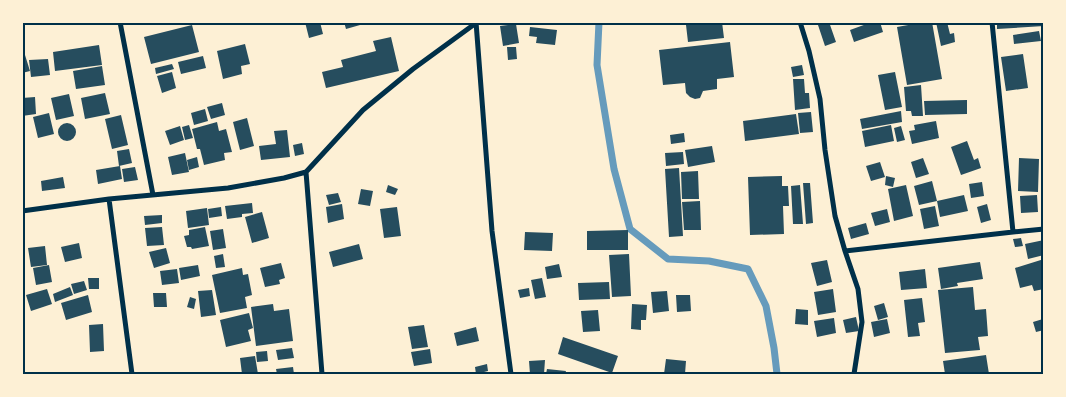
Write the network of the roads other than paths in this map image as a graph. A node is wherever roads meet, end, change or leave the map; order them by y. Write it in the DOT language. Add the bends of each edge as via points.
graph roads {
  1 [pos="120,22"];
  2 [pos="800,22"];
  3 [pos="992,22"];
  4 [pos="476,23"];
  5 [pos="306,172"];
  6 [pos="153,195"];
  7 [pos="109,199"];
  8 [pos="22,210"];
  9 [pos="1044,229"];
  10 [pos="1013,232"];
  11 [pos="845,251"];
  12 [pos="132,374"];
  13 [pos="322,374"];
  14 [pos="510,374"];
  15 [pos="854,374"];
  1 -- 6 [label="street"];
  2 -- 11 [label="street" via="820,99 835,216"];
  3 -- 10 [label="street"];
  4 -- 5 [label="street" via="363,110"];
  4 -- 14 [label="street" via="492,231"];
  5 -- 6 [label="street" via="228,188"];
  5 -- 13 [label="street"];
  6 -- 7 [label="street"];
  7 -- 8 [label="street"];
  7 -- 12 [label="street"];
  9 -- 10 [label="street"];
  10 -- 11 [label="street"];
  11 -- 15 [label="street" via="858,289 862,322"];
}
